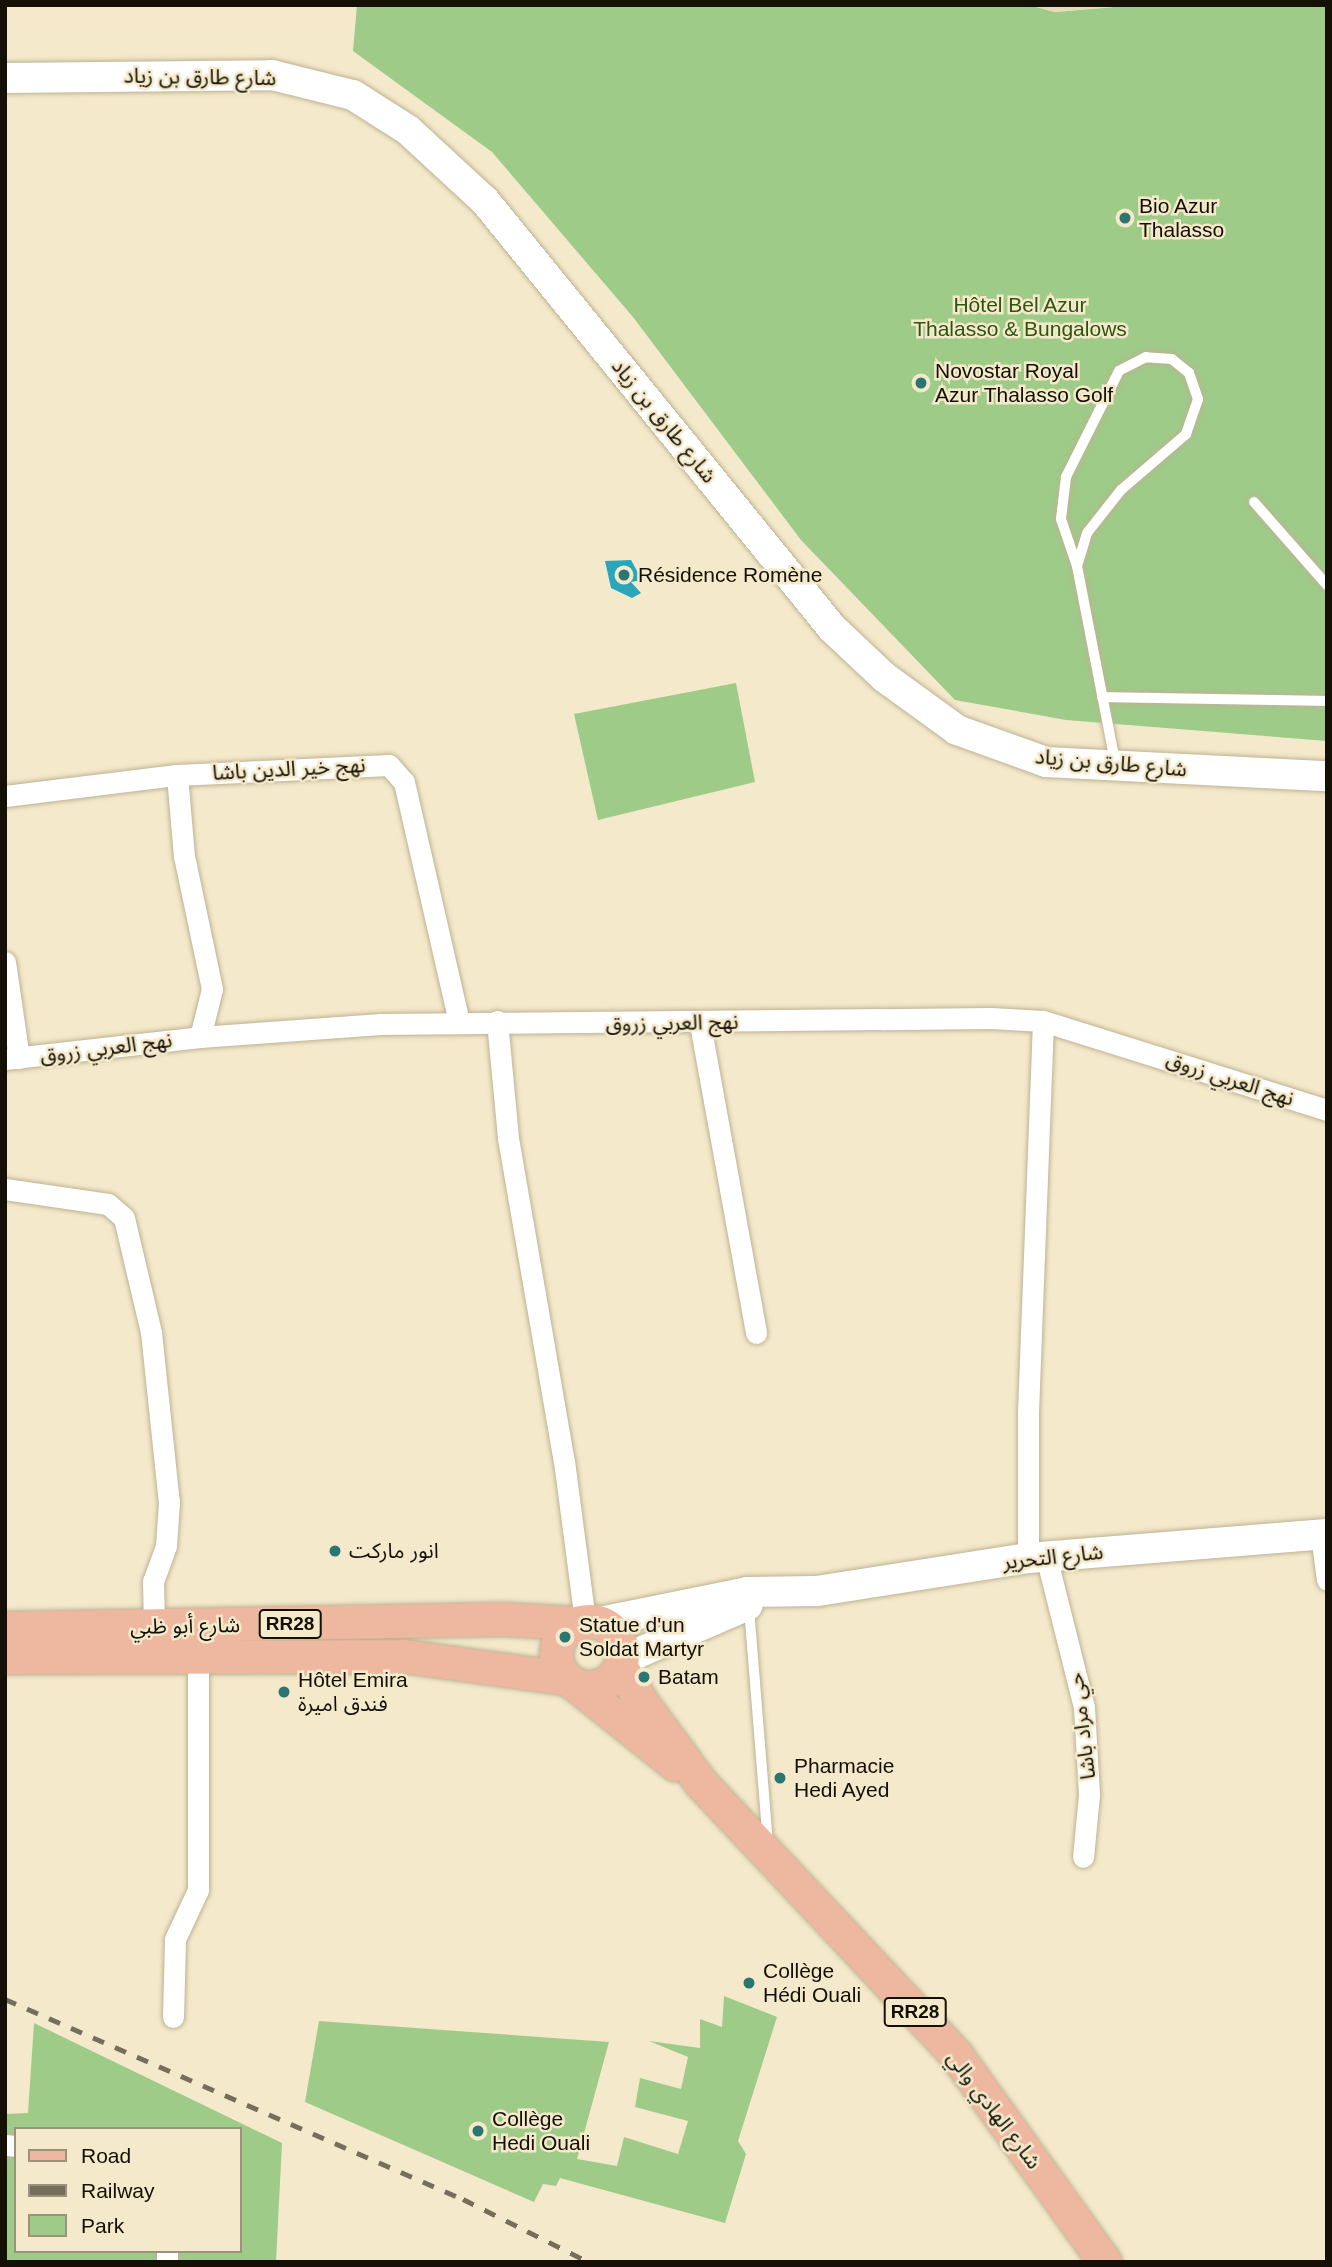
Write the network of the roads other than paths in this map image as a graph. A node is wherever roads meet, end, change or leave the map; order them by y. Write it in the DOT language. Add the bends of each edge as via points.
graph roads {
  1 [pos="5,78"];
  2 [pos="1254,502"];
  3 [pos="1077,566"];
  4 [pos="1327,585"];
  5 [pos="1102,697"];
  6 [pos="1327,701"];
  7 [pos="1115,766"];
  8 [pos="177,775"];
  9 [pos="1327,776"];
  10 [pos="5,796"];
  11 [pos="5,962"];
  12 [pos="497,1021"];
  13 [pos="1043,1021"];
  14 [pos="459,1022"];
  15 [pos="700,1024"];
  16 [pos="200,1037"];
  17 [pos="12,1059"];
  18 [pos="1327,1110"];
  19 [pos="5,1189"];
  20 [pos="756,1333"];
  21 [pos="1324,1534"];
  22 [pos="1037,1557"];
  23 [pos="1327,1580"];
  24 [pos="748,1599"];
  25 [pos="586,1622"];
  26 [pos="154,1626"];
  27 [pos="5,1628"];
  28 [pos="54,1642"];
  29 [pos="198,1656"];
  30 [pos="5,1657"];
  31 [pos="621,1663"];
  32 [pos="570,1681"];
  33 [pos="701,1783"];
  34 [pos="769,1854"];
  35 [pos="1083,1857"];
  36 [pos="173,2017"];
  37 [pos="1105,2262"];
  1 -- 7 [label="street, شارع طارق بن زياد" via="272,75 330,88 377,108 452,167 485,201 832,628 884,677 957,730 1007,750 1046,762"];
  2 -- 4 [label="lane"];
  3 -- 3 [label="lane" via="1087,533 1121,490 1186,434 1198,399 1189,373 1172,359 1146,357 1119,371 1066,477 1061,519"];
  3 -- 5 [label="lane"];
  5 -- 6 [label="lane"];
  5 -- 7 [label="lane"];
  7 -- 9 [label="street, شارع طارق بن زياد"];
  8 -- 10 [label="street, نهج خير الدين باشا"];
  8 -- 14 [label="street, نهج خير الدين باشا" via="383,764 395,768 404,782"];
  8 -- 16 [label="street" via="184,856 212,989"];
  11 -- 17 [label="street"];
  12 -- 14 [label="street, نهج العربي زروق"];
  12 -- 15 [label="street, نهج العربي زروق"];
  12 -- 25 [label="street" via="509,1138 564,1461"];
  13 -- 15 [label="street, نهج العربي زروق"];
  13 -- 18 [label="street, نهج العربي زروق"];
  13 -- 22 [label="street, حي مراد باشا" via="1028,1412"];
  14 -- 16 [label="street, نهج العربي زروق"];
  15 -- 20 [label="street"];
  16 -- 17 [label="street, نهج العربي زروق"];
  19 -- 26 [label="street" via="108,1204 124,1218 151,1332 169,1502 166,1546 153,1581"];
  21 -- 22 [label="street, شارع التحرير"];
  21 -- 23 [label="street"];
  22 -- 24 [label="street, شارع التحرير"];
  22 -- 35 [label="street, حي مراد باشا" via="1084,1707 1089,1796"];
  24 -- 25 [label="street, شارع التحرير"];
  24 -- 31 [label="street, شارع التحرير"];
  24 -- 34 [label="lane"];
  25 -- 26 [label="main road, شارع أبو ظبي / RR28" via="505,1619"];
  25 -- 31 [label="main road, RR28" via="618,1637"];
  25 -- 32 [label="main road" via="564,1631 555,1655"];
  26 -- 28 [label="main road, شارع أبو ظبي / RR28"];
  27 -- 28 [label="main road, شارع أبو ظبي / RR28"];
  28 -- 29 [label="main road, شارع أبو ظبي / RR28"];
  28 -- 30 [label="main road, شارع أبو ظبي / RR28"];
  29 -- 32 [label="main road, شارع أبو ظبي / RR28" via="404,1656"];
  29 -- 36 [label="street" via="198,1890 175,1939"];
  31 -- 32 [label="main road, RR28" via="602,1685"];
  31 -- 33 [label="main road, شارع الهادي والي / RR28" via="642,1703"];
  32 -- 33 [label="main road, شارع الهادي والي / RR28"];
  33 -- 34 [label="main road, شارع الهادي والي / RR28"];
  34 -- 37 [label="main road, شارع الهادي والي / RR28" via="956,2055"];
}
